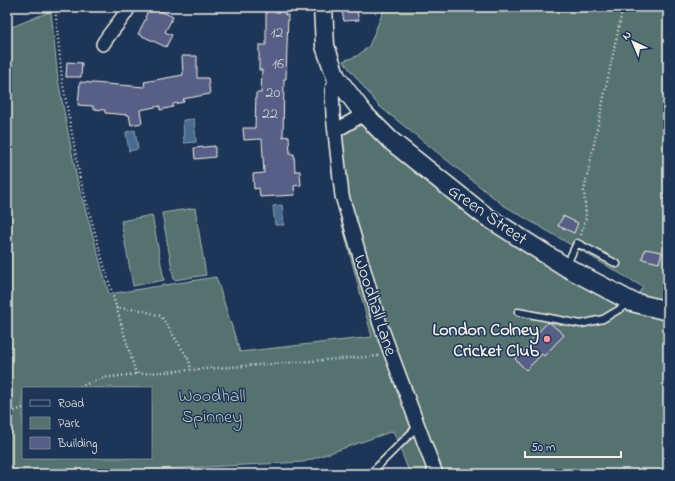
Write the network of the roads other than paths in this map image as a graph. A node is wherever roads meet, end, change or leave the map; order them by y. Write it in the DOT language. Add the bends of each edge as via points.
graph roads {
  1 [pos="130,7"];
  2 [pos="323,7"];
  3 [pos="103,44"];
  4 [pos="336,77"];
  5 [pos="364,114"];
  6 [pos="335,131"];
  7 [pos="618,264"];
  8 [pos="566,267"];
  9 [pos="632,302"];
  10 [pos="668,311"];
  11 [pos="518,312"];
  12 [pos="418,426"];
  13 [pos="370,474"];
  14 [pos="436,474"];
  1 -- 3 [label="street"];
  2 -- 4 [label="main road, Woodhall Lane" via="325,46"];
  4 -- 5 [label="main road, Green Street"];
  4 -- 6 [label="street, Woodhall Lane" via="332,90"];
  5 -- 6 [label="street"];
  5 -- 8 [label="main road, Green Street" via="390,140 484,215"];
  6 -- 12 [label="street, Woodhall Lane" via="342,196 380,324"];
  7 -- 8 [label="lane" via="577,243"];
  8 -- 9 [label="main road, Green Street"];
  9 -- 10 [label="main road, Green Street"];
  9 -- 11 [label="lane" via="603,319 581,324"];
  12 -- 13 [label="lane"];
  12 -- 14 [label="street, Woodhall Lane"];
}
